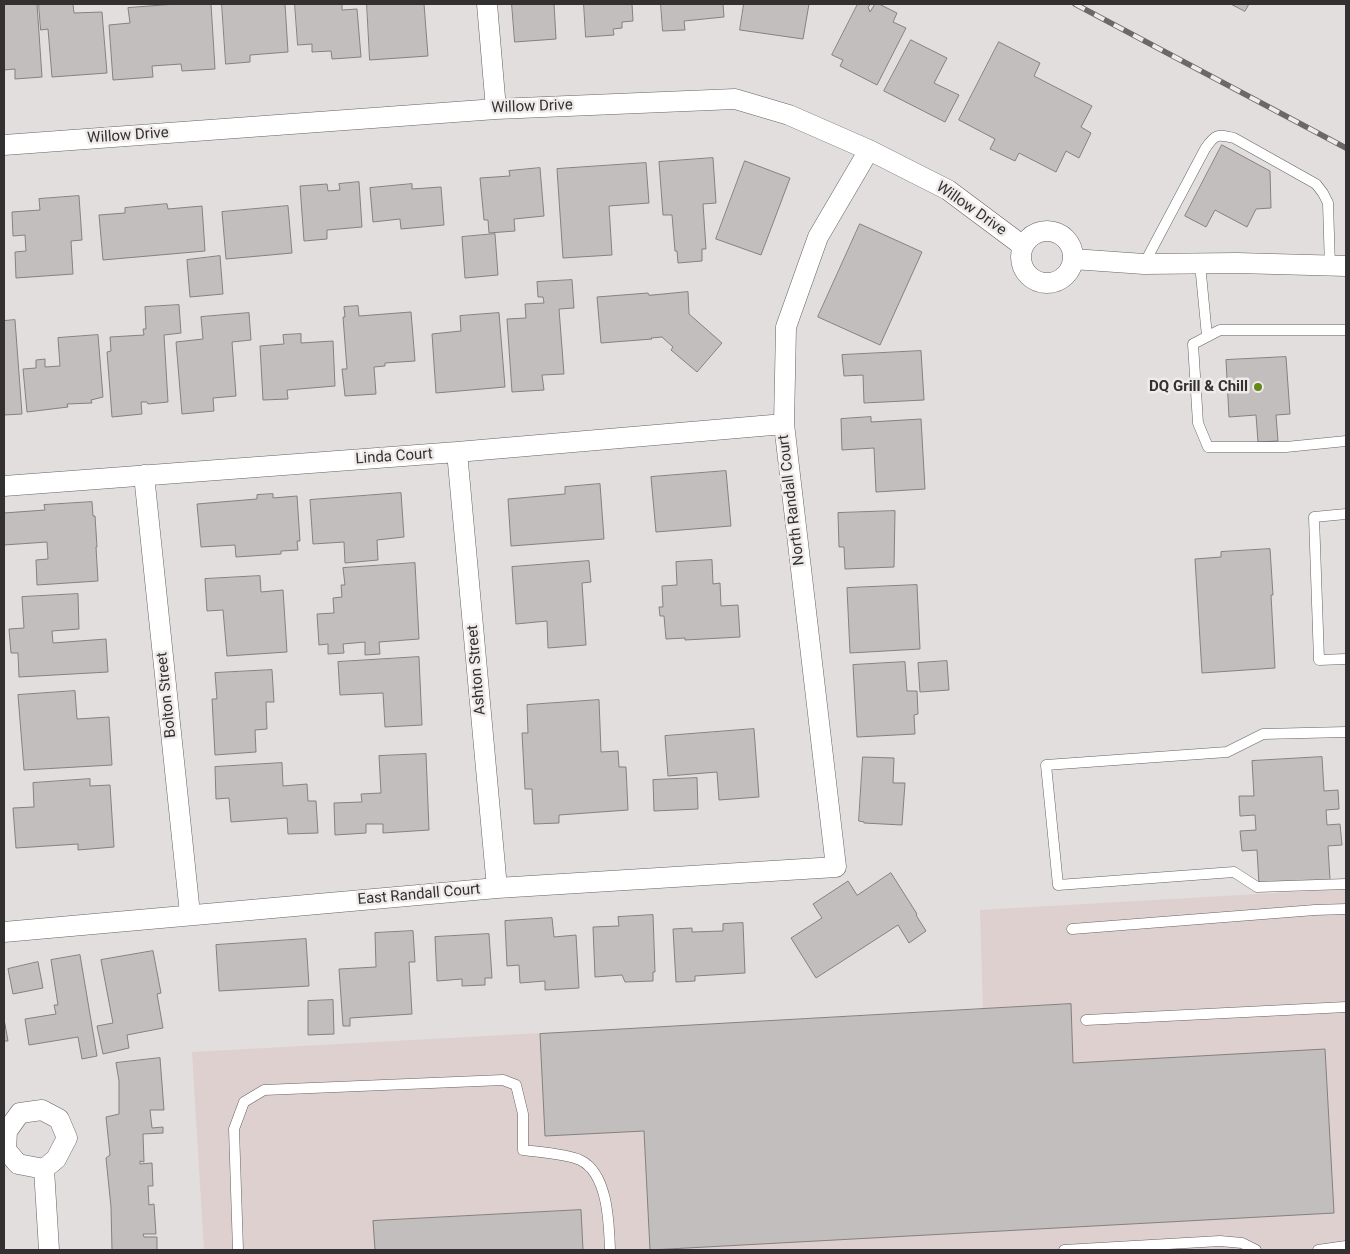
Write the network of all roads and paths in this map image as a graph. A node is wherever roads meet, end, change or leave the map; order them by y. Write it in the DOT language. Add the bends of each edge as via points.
graph roads {
  1 [pos="487,4"];
  2 [pos="496,108"];
  3 [pos="4,145"];
  4 [pos="869,150"];
  5 [pos="1023,246"];
  6 [pos="1073,259"];
  7 [pos="1144,264"];
  8 [pos="1200,264"];
  9 [pos="1338,266"];
  10 [pos="1346,330"];
  11 [pos="1207,336"];
  12 [pos="784,424"];
  13 [pos="1346,441"];
  14 [pos="457,452"];
  15 [pos="144,475"];
  16 [pos="4,486"];
  17 [pos="1346,514"];
  18 [pos="1346,659"];
  19 [pos="1346,732"];
  20 [pos="836,867"];
  21 [pos="1346,884"];
  22 [pos="497,888"];
  23 [pos="1346,909"];
  24 [pos="190,914"];
  25 [pos="1072,929"];
  26 [pos="4,932"];
  27 [pos="1346,1007"];
  28 [pos="1086,1020"];
  29 [pos="44,1169"];
  30 [pos="1204,1246"];
  31 [pos="1346,1246"];
  32 [pos="1128,1248"];
  33 [pos="49,1250"];
  34 [pos="238,1250"];
  35 [pos="610,1250"];
  36 [pos="1064,1250"];
  37 [pos="1256,1250"];
  38 [pos="1318,1250"];
  1 -- 2 [label="street"];
  2 -- 3 [label="street, Willow Drive"];
  2 -- 4 [label="street, Willow Drive" via="735,99 789,115"];
  4 -- 5 [label="street, Willow Drive" via="948,190"];
  4 -- 12 [label="street, North Randall Court" via="818,237 786,327"];
  5 -- 6 [label="street" via="1036,233 1054,231 1068,242"];
  5 -- 6 [label="street" via="1021,262 1029,277 1036,281 1052,283 1060,280 1067,274"];
  6 -- 7 [label="street"];
  7 -- 8 [label="street"];
  7 -- 9 [label="lane" via="1204,149 1212,138 1221,135 1234,138 1316,184 1328,203"];
  8 -- 9 [label="street" via="1238,262"];
  8 -- 11 [label="lane"];
  10 -- 11 [label="lane" via="1220,330"];
  11 -- 13 [label="lane" via="1193,344 1198,423 1208,447 1286,447"];
  12 -- 14 [label="street, Linda Court"];
  12 -- 20 [label="street, North Randall Court"];
  14 -- 15 [label="street, Linda Court"];
  14 -- 22 [label="street, Ashton Street"];
  15 -- 16 [label="street, Linda Court"];
  15 -- 24 [label="street, Bolton Street"];
  17 -- 18 [label="lane" via="1314,517 1319,660"];
  19 -- 21 [label="lane" via="1263,734 1227,752 1046,765 1058,885 1234,872 1256,887"];
  20 -- 22 [label="street, East Randall Court"];
  22 -- 24 [label="street, East Randall Court"];
  23 -- 25 [label="lane"];
  24 -- 26 [label="street, East Randall Court"];
  27 -- 28 [label="lane"];
  29 -- 33 [label="street"];
  30 -- 32 [label="lane"];
  30 -- 37 [label="lane" via="1242,1243"];
  31 -- 38 [label="lane"];
  32 -- 36 [label="lane"];
  34 -- 35 [label="lane" via="234,1129 244,1102 264,1090 503,1080 516,1085 523,1114 523,1150 578,1159 592,1166 609,1214"];
}
